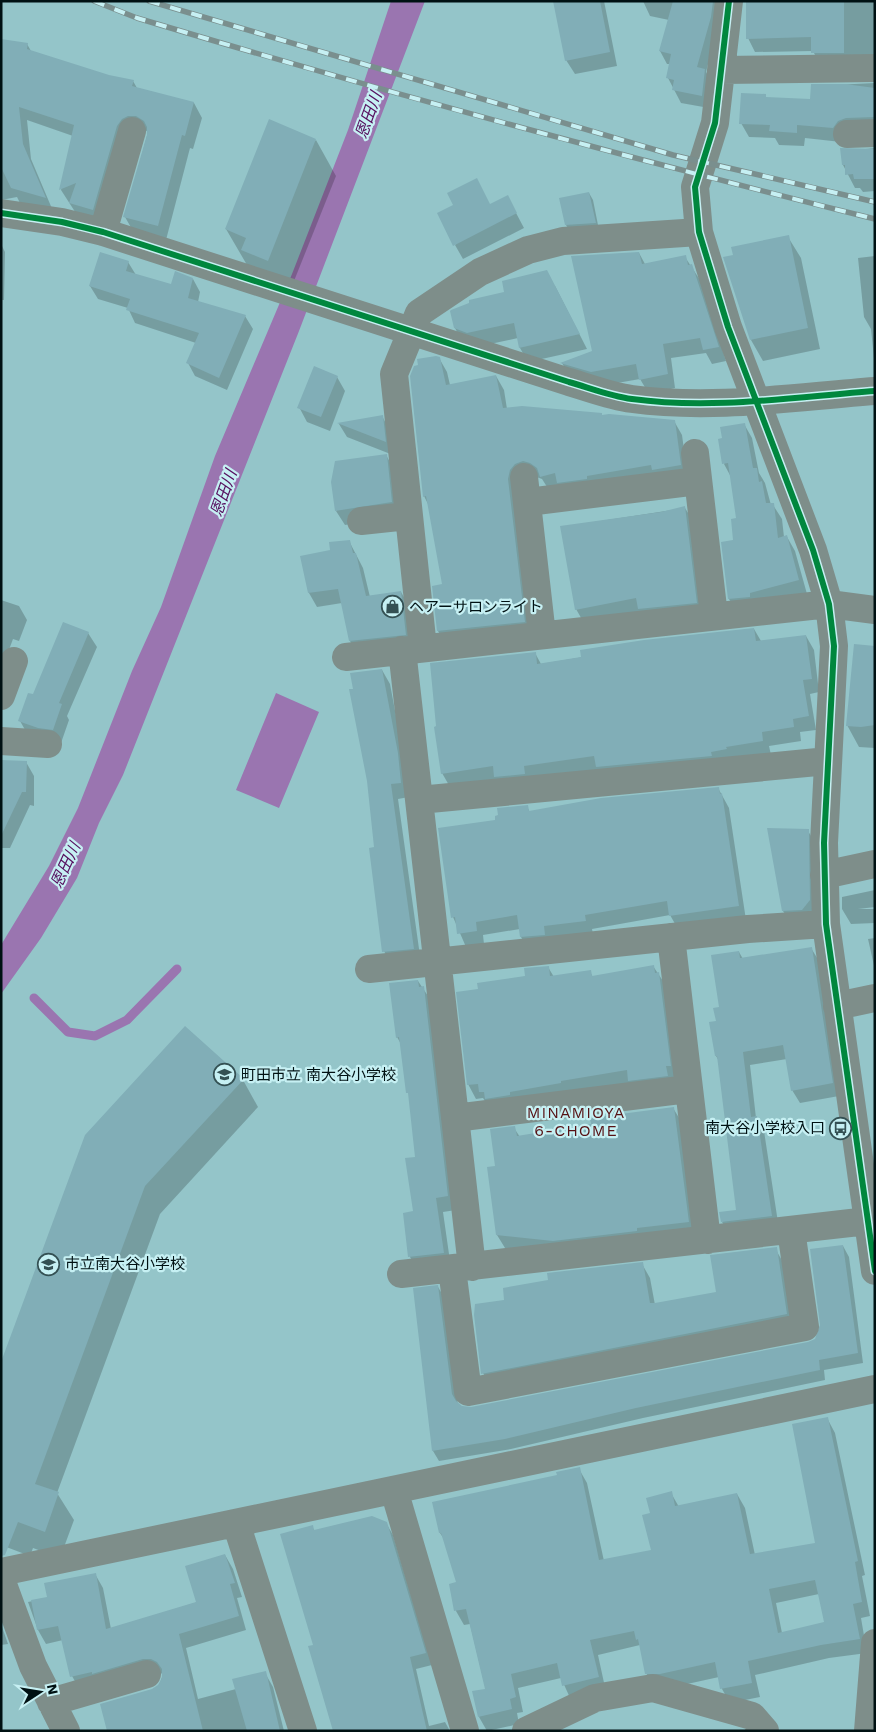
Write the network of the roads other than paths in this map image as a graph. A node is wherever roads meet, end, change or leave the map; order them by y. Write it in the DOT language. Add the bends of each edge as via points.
graph roads {
  1 [pos="729,1"];
  2 [pos="875,68"];
  3 [pos="722,70"];
  4 [pos="132,131"];
  5 [pos="875,133"];
  6 [pos="847,134"];
  7 [pos="1,213"];
  8 [pos="103,232"];
  9 [pos="699,232"];
  10 [pos="412,331"];
  11 [pos="875,391"];
  12 [pos="754,400"];
  13 [pos="695,453"];
  14 [pos="698,481"];
  15 [pos="408,516"];
  16 [pos="360,521"];
  17 [pos="829,604"];
  18 [pos="875,610"];
  19 [pos="714,616"];
  20 [pos="542,635"];
  21 [pos="413,649"];
  22 [pos="346,657"];
  23 [pos="14,661"];
  24 [pos="1,696"];
  25 [pos="1,742"];
  26 [pos="48,744"];
  27 [pos="828,761"];
  28 [pos="419,800"];
  29 [pos="875,864"];
  30 [pos="824,874"];
  31 [pos="826,924"];
  32 [pos="670,937"];
  33 [pos="438,962"];
  34 [pos="369,969"];
  35 [pos="875,998"];
  36 [pos="837,1006"];
  37 [pos="688,1090"];
  38 [pos="455,1118"];
  39 [pos="868,1221"];
  40 [pos="791,1230"];
  41 [pos="707,1240"];
  42 [pos="462,1268"];
  43 [pos="875,1271"];
  44 [pos="401,1274"];
  45 [pos="875,1389"];
  46 [pos="394,1490"];
  47 [pos="236,1523"];
  48 [pos="1,1572"];
  49 [pos="1,1579"];
  50 [pos="875,1643"];
  51 [pos="148,1674"];
  52 [pos="51,1702"];
  53 [pos="66,1731"];
  54 [pos="303,1731"];
  55 [pos="465,1731"];
  56 [pos="526,1731"];
  57 [pos="765,1731"];
  58 [pos="868,1731"];
  1 -- 3 [label="street"];
  2 -- 3 [label="street"];
  3 -- 9 [label="street" via="715,123 695,187"];
  4 -- 8 [label="street"];
  5 -- 6 [label="street"];
  7 -- 8 [label="street"];
  8 -- 10 [label="street"];
  9 -- 10 [label="street" via="563,241 528,250 480,272 419,313"];
  9 -- 12 [label="street"];
  10 -- 12 [label="street" via="630,399 686,404"];
  10 -- 15 [label="street" via="394,374"];
  11 -- 12 [label="street"];
  12 -- 17 [label="street" via="813,550"];
  13 -- 14 [label="street"];
  14 -- 19 [label="street"];
  14 -- 20 [label="street" via="526,490"];
  15 -- 16 [label="street"];
  15 -- 21 [label="street"];
  17 -- 18 [label="street"];
  17 -- 19 [label="street"];
  17 -- 27 [label="street" via="834,646"];
  19 -- 20 [label="street"];
  20 -- 21 [label="street"];
  21 -- 22 [label="street"];
  21 -- 28 [label="street"];
  23 -- 24 [label="street"];
  25 -- 26 [label="street"];
  27 -- 28 [label="street"];
  27 -- 30 [label="street"];
  28 -- 33 [label="street"];
  29 -- 30 [label="street"];
  30 -- 31 [label="street"];
  31 -- 32 [label="street"];
  31 -- 36 [label="street"];
  32 -- 33 [label="street"];
  32 -- 37 [label="street"];
  33 -- 34 [label="street"];
  33 -- 38 [label="street"];
  35 -- 36 [label="street"];
  36 -- 39 [label="street"];
  37 -- 38 [label="street"];
  37 -- 41 [label="street"];
  38 -- 42 [label="street"];
  39 -- 40 [label="street"];
  39 -- 43 [label="street"];
  40 -- 41 [label="street"];
  40 -- 42 [label="street" via="805,1327 468,1392"];
  41 -- 42 [label="street"];
  42 -- 44 [label="street"];
  45 -- 46 [label="street"];
  46 -- 47 [label="street"];
  46 -- 55 [label="street"];
  47 -- 48 [label="street"];
  47 -- 54 [label="street"];
  49 -- 52 [label="street" via="33,1666"];
  50 -- 58 [label="street"];
  51 -- 52 [label="street"];
  52 -- 53 [label="street"];
  56 -- 57 [label="street" via="595,1698 653,1688 752,1716"];
}
